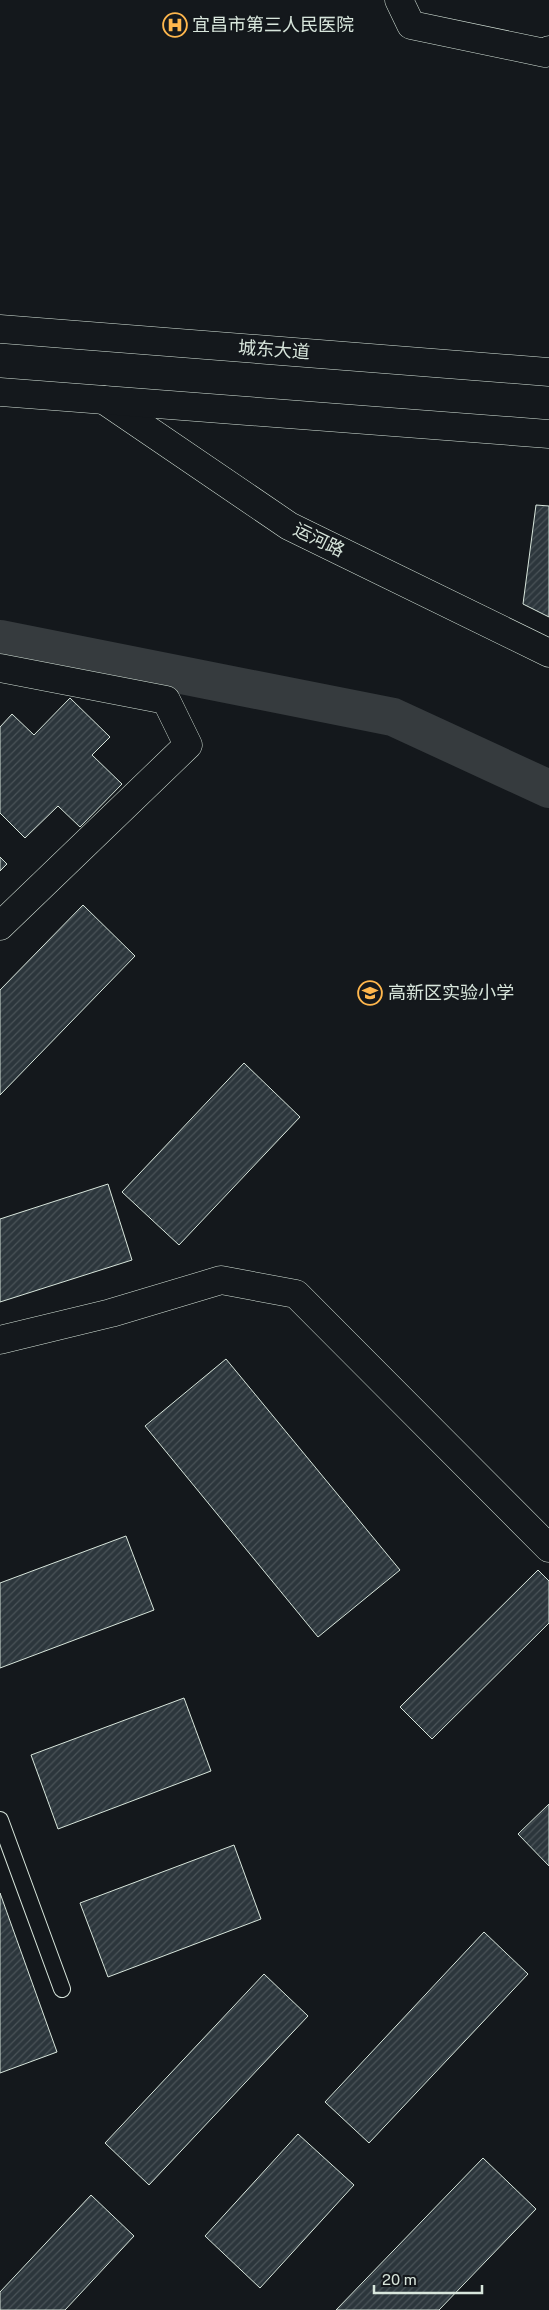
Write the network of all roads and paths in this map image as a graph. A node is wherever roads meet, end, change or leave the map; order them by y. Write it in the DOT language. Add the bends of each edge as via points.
graph roads {
  1 [pos="399,0"];
  2 [pos="549,50"];
  3 [pos="0,329"];
  4 [pos="549,372"];
  5 [pos="0,392"];
  6 [pos="104,400"];
  7 [pos="549,434"];
  8 [pos="549,654"];
  9 [pos="0,668"];
  10 [pos="0,926"];
  11 [pos="0,1340"];
  12 [pos="549,1548"];
  13 [pos="0,1820"];
  14 [pos="62,1989"];
  1 -- 2 [label="street" via="411,25 545,52"];
  3 -- 4 [label="street, 城东大道"];
  5 -- 6 [label="street"];
  6 -- 7 [label="street"];
  6 -- 8 [label="street, 运河路" via="289,526"];
  9 -- 10 [label="street" via="166,700 188,745"];
  11 -- 12 [label="street" via="111,1313 221,1280 296,1294"];
  13 -- 14 [label="lane"];
}
